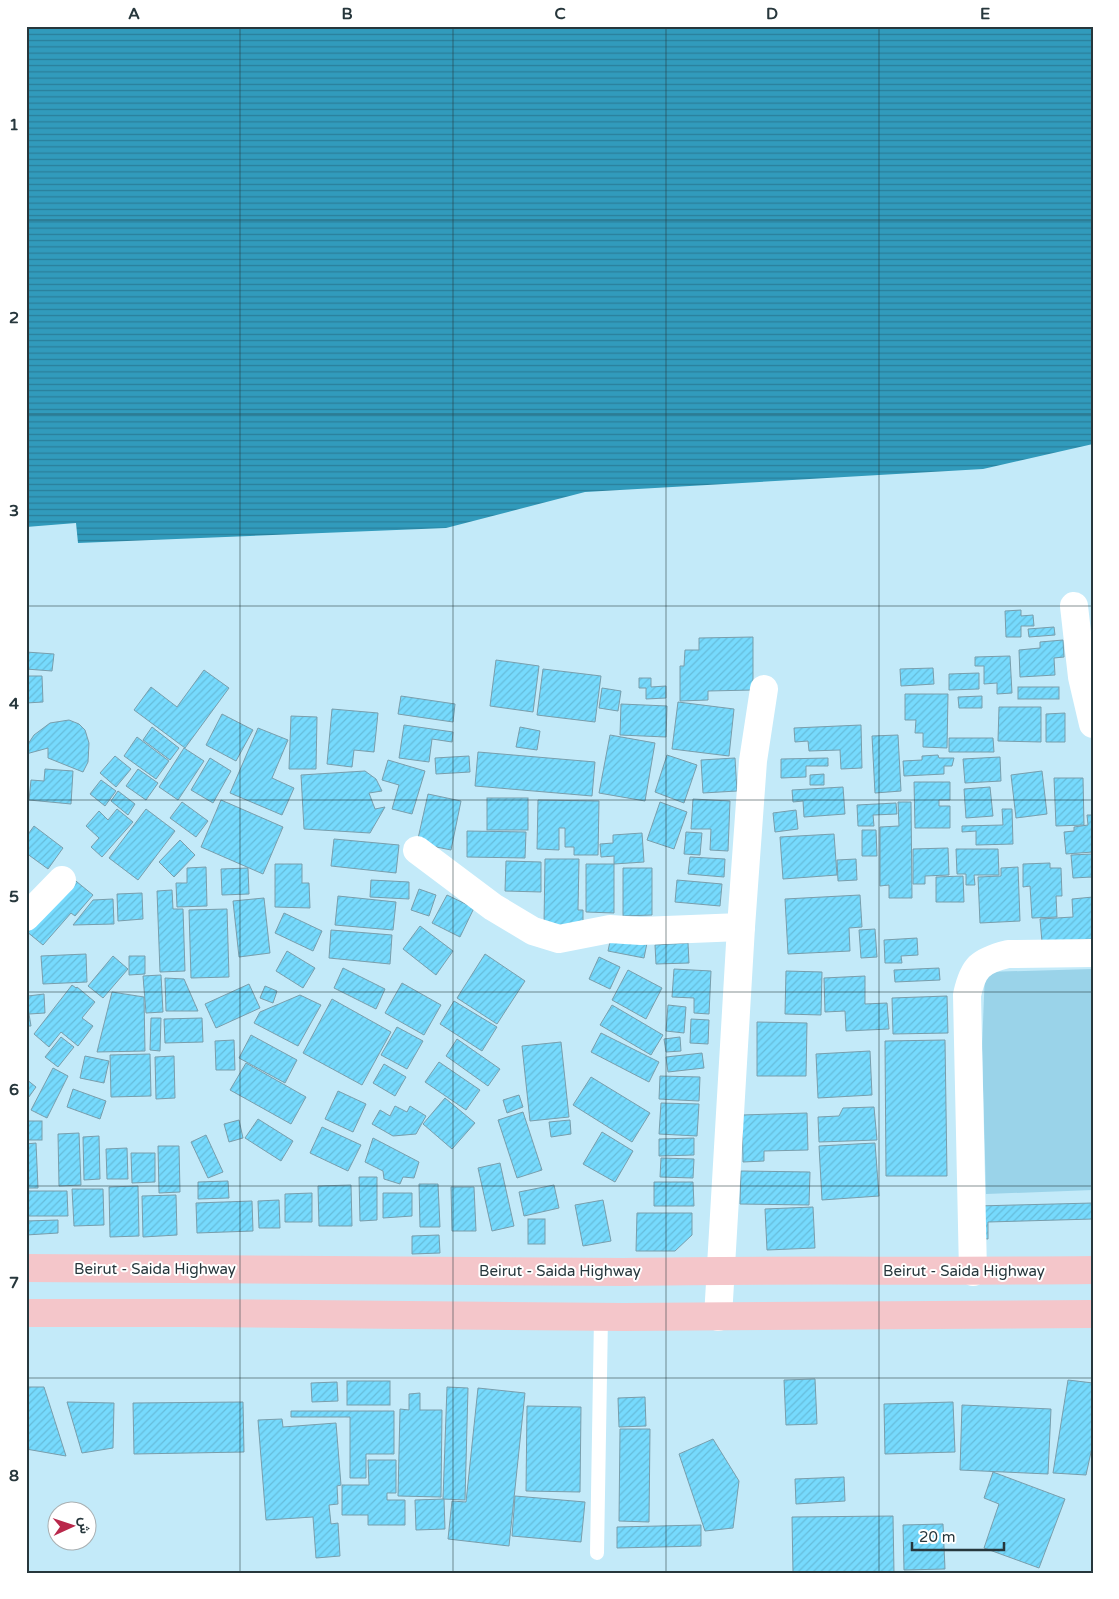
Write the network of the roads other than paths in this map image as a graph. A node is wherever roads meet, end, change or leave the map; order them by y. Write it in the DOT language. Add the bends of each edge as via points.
graph roads {
  1 [pos="1074,606"];
  2 [pos="764,689"];
  3 [pos="1093,724"];
  4 [pos="417,850"];
  5 [pos="62,880"];
  6 [pos="26,917"];
  7 [pos="741,927"];
  8 [pos="1093,953"];
  9 [pos="26,1268"];
  10 [pos="721,1270"];
  11 [pos="1093,1270"];
  12 [pos="973,1272"];
  13 [pos="26,1313"];
  14 [pos="1093,1314"];
  15 [pos="601,1317"];
  16 [pos="718,1317"];
  17 [pos="597,1553"];
  1 -- 3 [label="street" via="1082,677"];
  2 -- 7 [label="street" via="753,761"];
  4 -- 7 [label="street" via="493,907 533,932 559,939 610,929"];
  5 -- 6 [label="street"];
  7 -- 10 [label="street"];
  8 -- 12 [label="street" via="1008,954 982,964 971,979 968,996"];
  9 -- 10 [label="highway, Beirut - Saida Highway"];
  10 -- 12 [label="highway, Beirut - Saida Highway"];
  10 -- 16 [label="street"];
  11 -- 12 [label="highway, Beirut - Saida Highway"];
  13 -- 15 [label="highway"];
  14 -- 16 [label="highway"];
  15 -- 16 [label="highway"];
  15 -- 17 [label="lane"];
}
